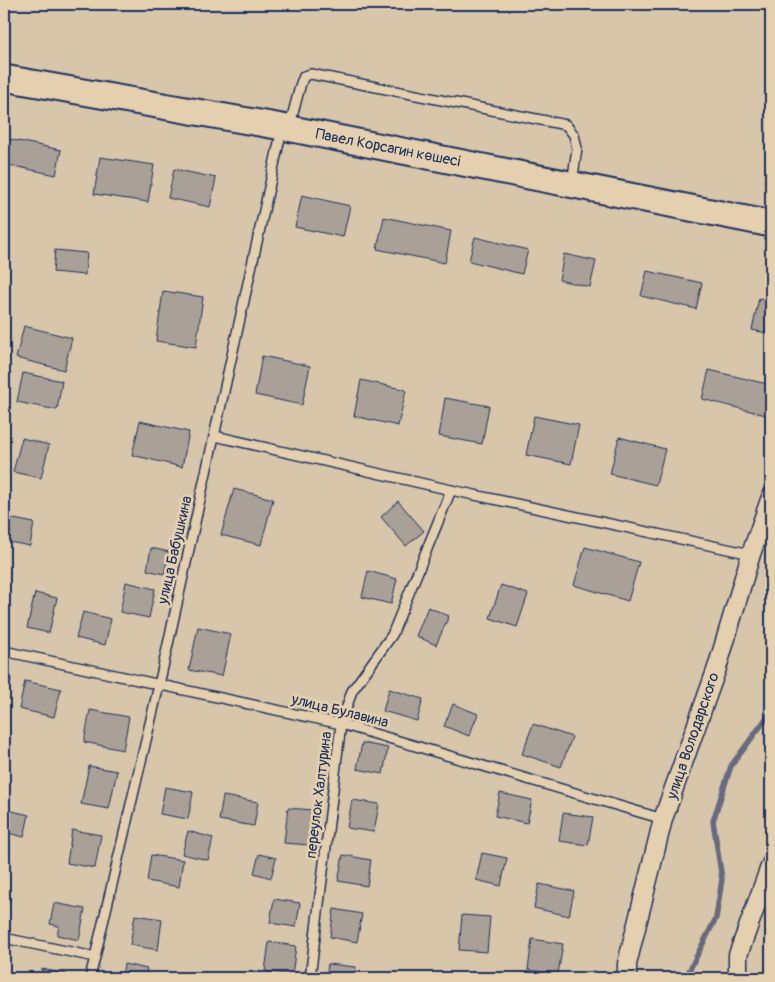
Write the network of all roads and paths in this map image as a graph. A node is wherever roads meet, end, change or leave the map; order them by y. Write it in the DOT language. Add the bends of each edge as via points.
graph roads {
  1 [pos="4,78"];
  2 [pos="286,127"];
  3 [pos="572,184"];
  4 [pos="771,224"];
  5 [pos="215,436"];
  6 [pos="451,490"];
  7 [pos="771,497"];
  8 [pos="751,554"];
  9 [pos="4,651"];
  10 [pos="159,685"];
  11 [pos="341,724"];
  12 [pos="663,819"];
  13 [pos="771,864"];
  14 [pos="4,938"];
  15 [pos="95,957"];
  16 [pos="90,978"];
  17 [pos="310,978"];
  18 [pos="628,978"];
  19 [pos="738,978"];
  1 -- 2 [label="street, Павел Корсагин көшесі"];
  2 -- 3 [label="street, Павел Корсагин көшесі"];
  2 -- 3 [label="lane, улица Бабушкина" via="304,76 311,74 498,110 566,125 574,135 577,148"];
  2 -- 5 [label="lane, улица Бабушкина"];
  3 -- 4 [label="street, Павел Корсагин көшесі"];
  5 -- 6 [label="lane"];
  5 -- 10 [label="lane, улица Бабушкина"];
  6 -- 8 [label="lane"];
  6 -- 11 [label="lane, переулок Халтурина" via="392,635 352,691"];
  7 -- 8 [label="street, улица Володарского"];
  8 -- 12 [label="street, улица Володарского" via="716,668"];
  9 -- 10 [label="lane, улица Булавина"];
  10 -- 11 [label="lane, улица Булавина"];
  10 -- 15 [label="lane, улица Бабушкина"];
  11 -- 12 [label="lane, улица Булавина"];
  11 -- 17 [label="lane, переулок Халтурина"];
  12 -- 18 [label="street, улица Володарского" via="627,964"];
  13 -- 19 [label="street" via="738,955"];
  14 -- 15 [label="lane"];
  15 -- 16 [label="lane, улица Бабушкина"];
}
